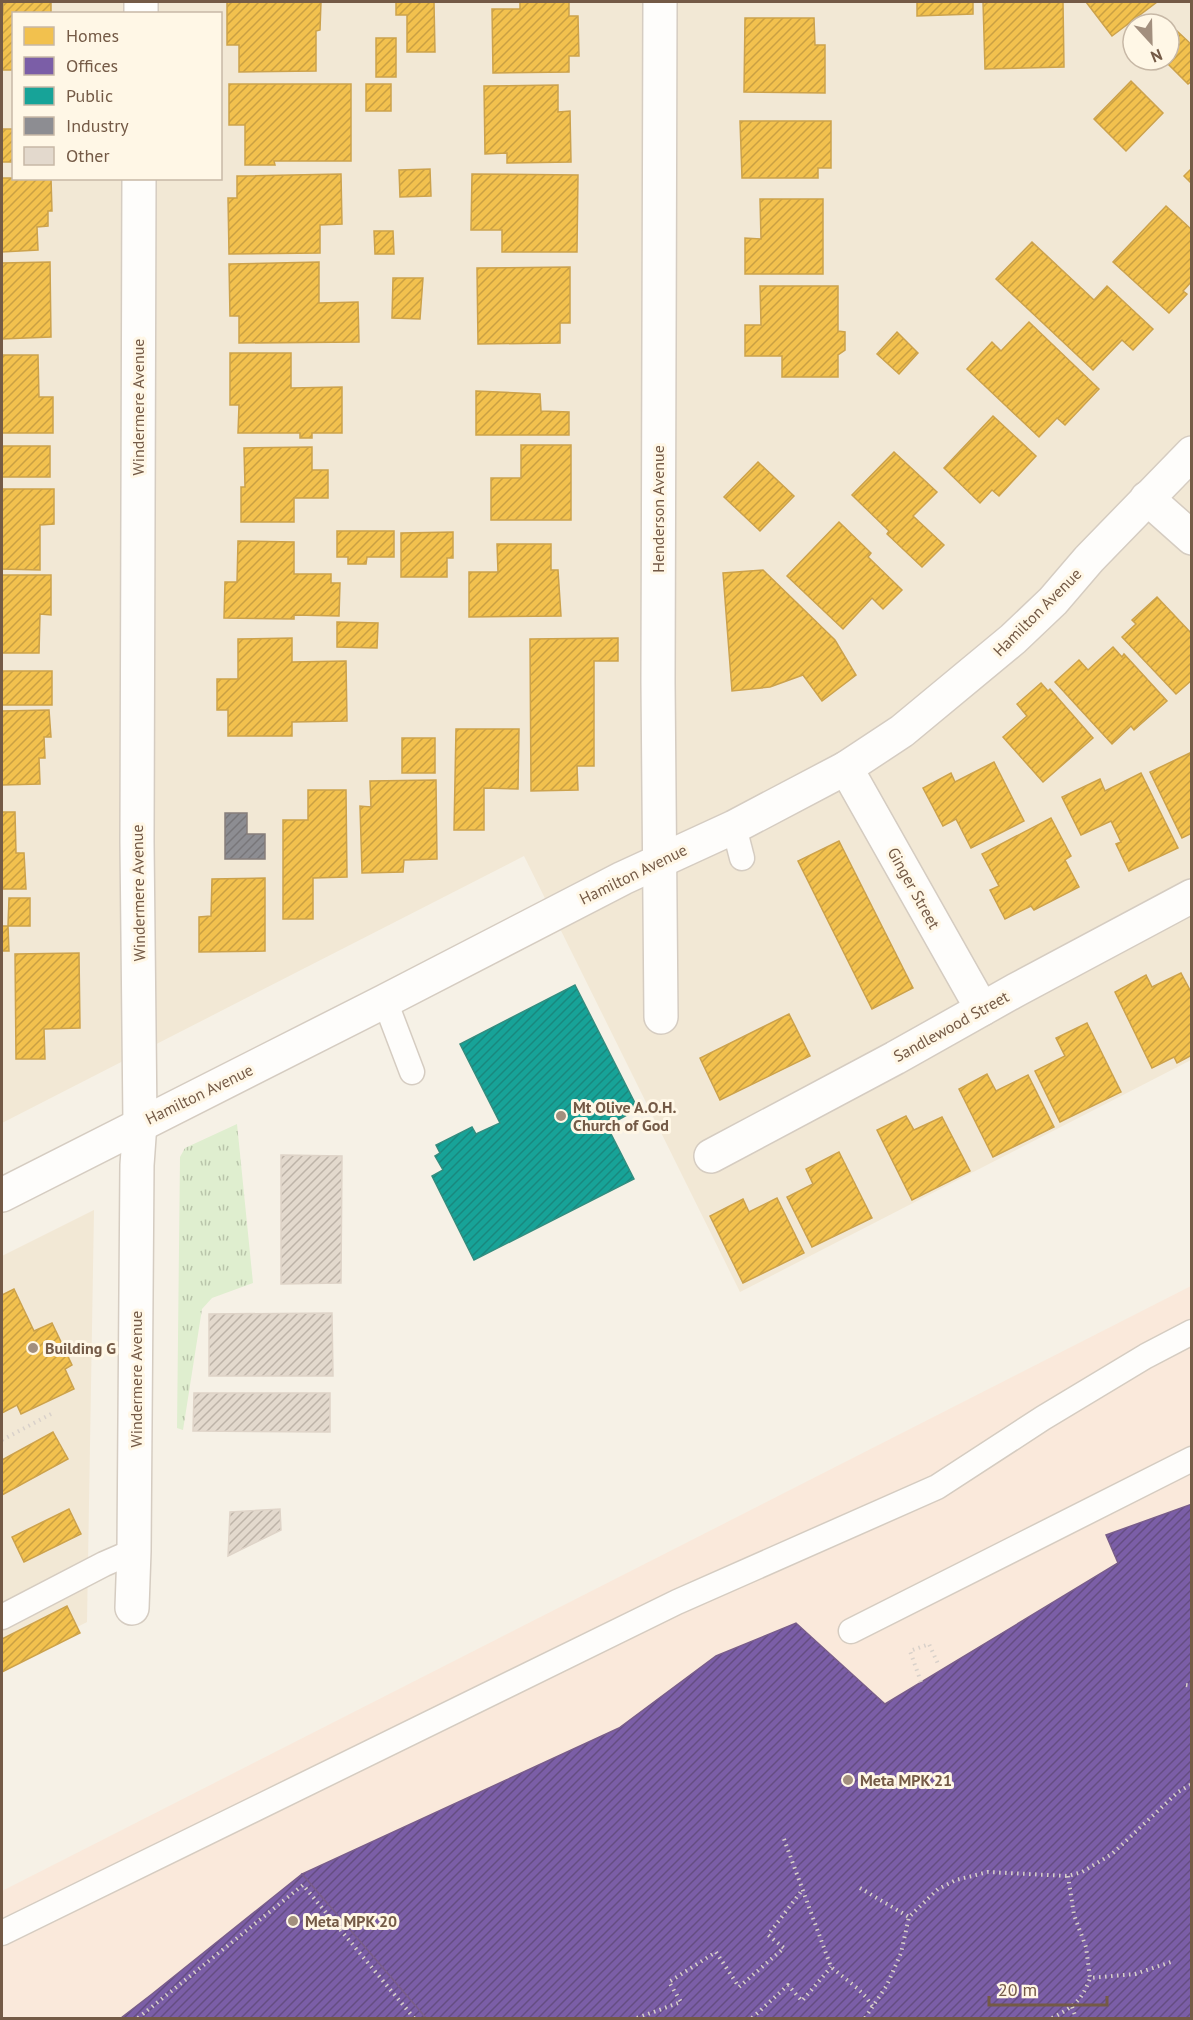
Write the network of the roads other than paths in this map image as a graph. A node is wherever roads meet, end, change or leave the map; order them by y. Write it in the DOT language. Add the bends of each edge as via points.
graph roads {
  1 [pos="660,2"];
  2 [pos="139,180"];
  3 [pos="1191,453"];
  4 [pos="1147,498"];
  5 [pos="1191,538"];
  6 [pos="846,768"];
  7 [pos="734,827"];
  8 [pos="742,858"];
  9 [pos="660,860"];
  10 [pos="1191,896"];
  11 [pos="385,1000"];
  12 [pos="982,1009"];
  13 [pos="661,1017"];
  14 [pos="412,1072"];
  15 [pos="140,1123"];
  16 [pos="711,1156"];
  17 [pos="2,1195"];
  18 [pos="1191,1332"];
  19 [pos="1191,1459"];
  20 [pos="134,1551"];
  21 [pos="132,1608"];
  22 [pos="2,1617"];
  23 [pos="851,1631"];
  24 [pos="2,1933"];
  1 -- 9 [label="street, Henderson Avenue"];
  2 -- 15 [label="street, Windermere Avenue"];
  3 -- 4 [label="street, Hamilton Avenue"];
  4 -- 5 [label="street"];
  4 -- 6 [label="street, Hamilton Avenue" via="1013,639 902,731"];
  6 -- 7 [label="street, Hamilton Avenue"];
  6 -- 12 [label="street, Ginger Street"];
  7 -- 8 [label="lane"];
  7 -- 9 [label="street, Hamilton Avenue"];
  9 -- 11 [label="street, Hamilton Avenue"];
  9 -- 13 [label="street, Henderson Avenue"];
  10 -- 12 [label="street, Sandlewood Street"];
  11 -- 14 [label="lane"];
  11 -- 15 [label="street, Hamilton Avenue"];
  12 -- 16 [label="street, Sandlewood Street"];
  15 -- 17 [label="street, Hamilton Avenue"];
  15 -- 20 [label="street, Windermere Avenue"];
  18 -- 24 [label="lane" via="1043,1418 938,1487 677,1602"];
  19 -- 23 [label="lane"];
  20 -- 21 [label="street, Windermere Avenue"];
  20 -- 22 [label="lane"];
}
